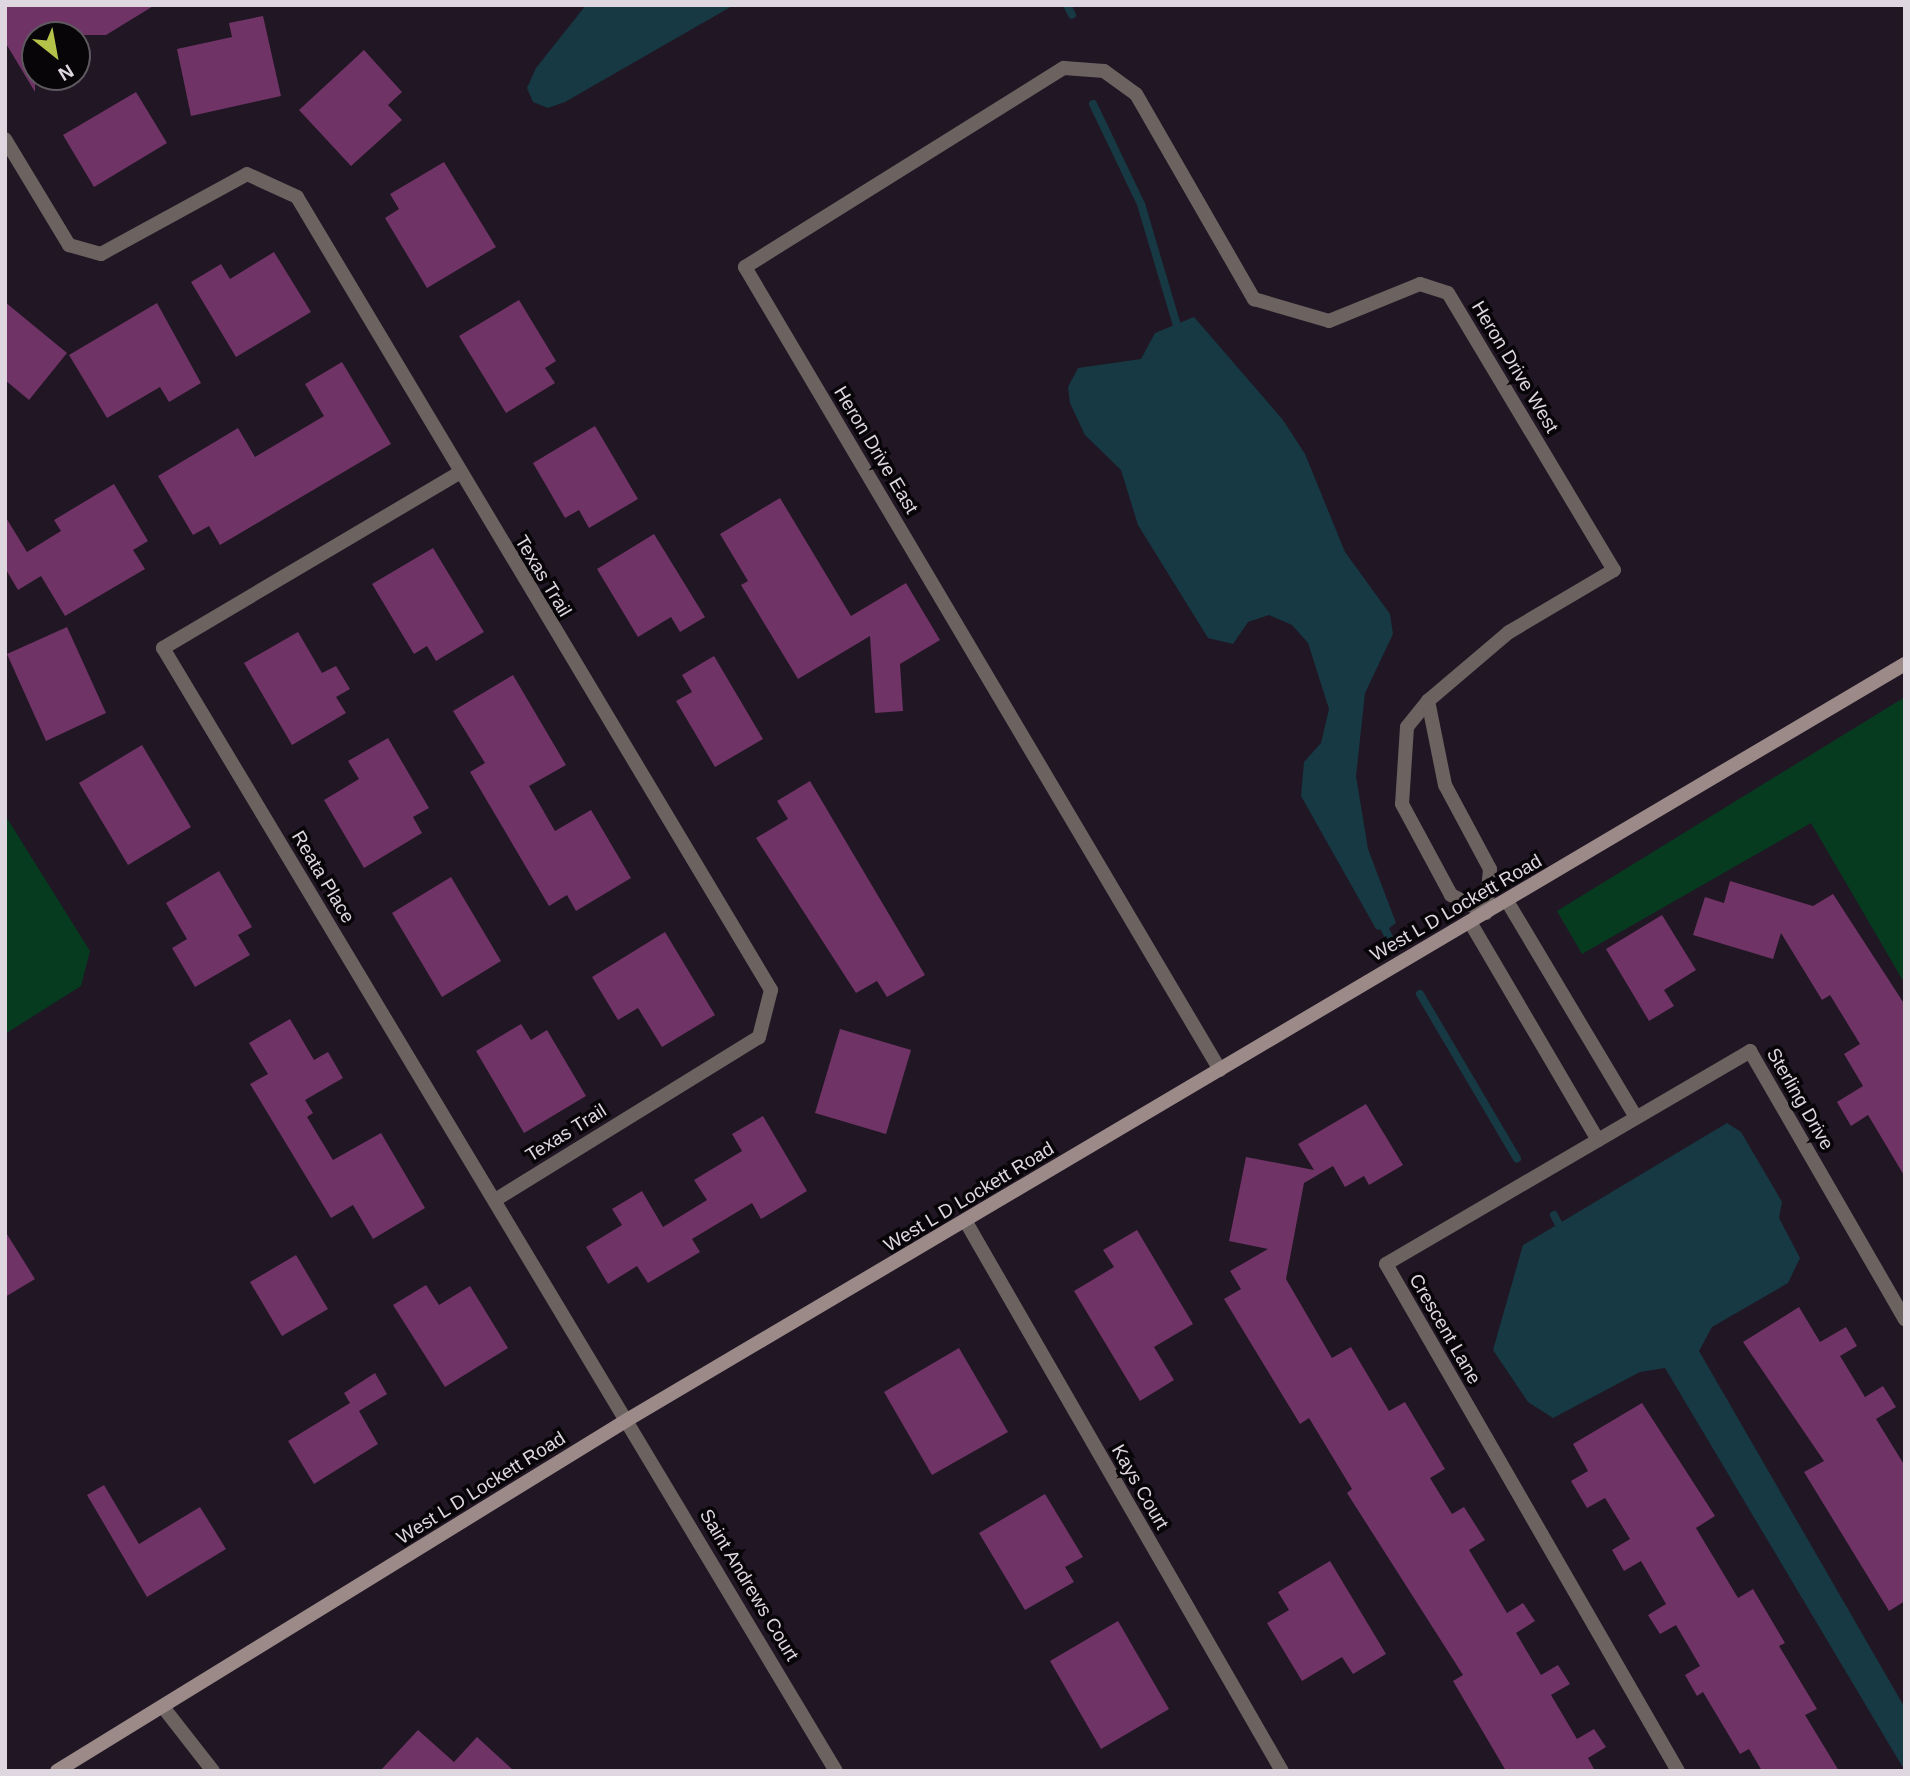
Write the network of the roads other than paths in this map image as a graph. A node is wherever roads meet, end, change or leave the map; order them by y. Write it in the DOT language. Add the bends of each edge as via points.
graph roads {
  1 [pos="1104,71"];
  2 [pos="5,139"];
  3 [pos="459,473"];
  4 [pos="1905,664"];
  5 [pos="1429,701"];
  6 [pos="1507,901"];
  7 [pos="1486,913"];
  8 [pos="1470,922"];
  9 [pos="1220,1070"];
  10 [pos="1636,1117"];
  11 [pos="1598,1140"];
  12 [pos="495,1200"];
  13 [pos="966,1222"];
  14 [pos="1905,1319"];
  15 [pos="627,1420"];
  16 [pos="163,1706"];
  17 [pos="57,1771"];
  18 [pos="212,1771"];
  19 [pos="836,1771"];
  20 [pos="1282,1771"];
  21 [pos="1678,1771"];
  1 -- 5 [label="street, Heron Drive West" via="1136,94 1254,299 1329,321 1420,284 1448,293 1614,570 1509,632"];
  1 -- 9 [label="street, Heron Drive East" via="1064,68 745,267"];
  2 -- 3 [label="street, Texas Trail" via="69,245 102,254 247,174 297,197"];
  3 -- 12 [label="street, Texas Trail" via="771,990 759,1037"];
  3 -- 12 [label="street, Reata Place" via="163,649"];
  4 -- 6 [label="main road, West L D Lockett Road"];
  5 -- 7 [label="street" via="1445,785 1490,869"];
  5 -- 7 [label="street, Heron Drive West" via="1407,727 1402,804 1451,895"];
  6 -- 7 [label="main road, West L D Lockett Road"];
  6 -- 10 [label="street"];
  7 -- 8 [label="main road, West L D Lockett Road"];
  8 -- 9 [label="main road, West L D Lockett Road"];
  8 -- 11 [label="street"];
  9 -- 13 [label="main road, West L D Lockett Road"];
  10 -- 11 [label="street, Sterling Drive"];
  10 -- 14 [label="street, Sterling Drive" via="1750,1051"];
  11 -- 21 [label="street, Crescent Lane" via="1386,1265"];
  12 -- 15 [label="street, Reata Place"];
  13 -- 15 [label="main road, West L D Lockett Road"];
  13 -- 20 [label="street, Kays Court"];
  15 -- 16 [label="main road, West L D Lockett Road"];
  15 -- 19 [label="street, Saint Andrews Court"];
  16 -- 17 [label="main road, West L D Lockett Road"];
  16 -- 18 [label="street"];
}
